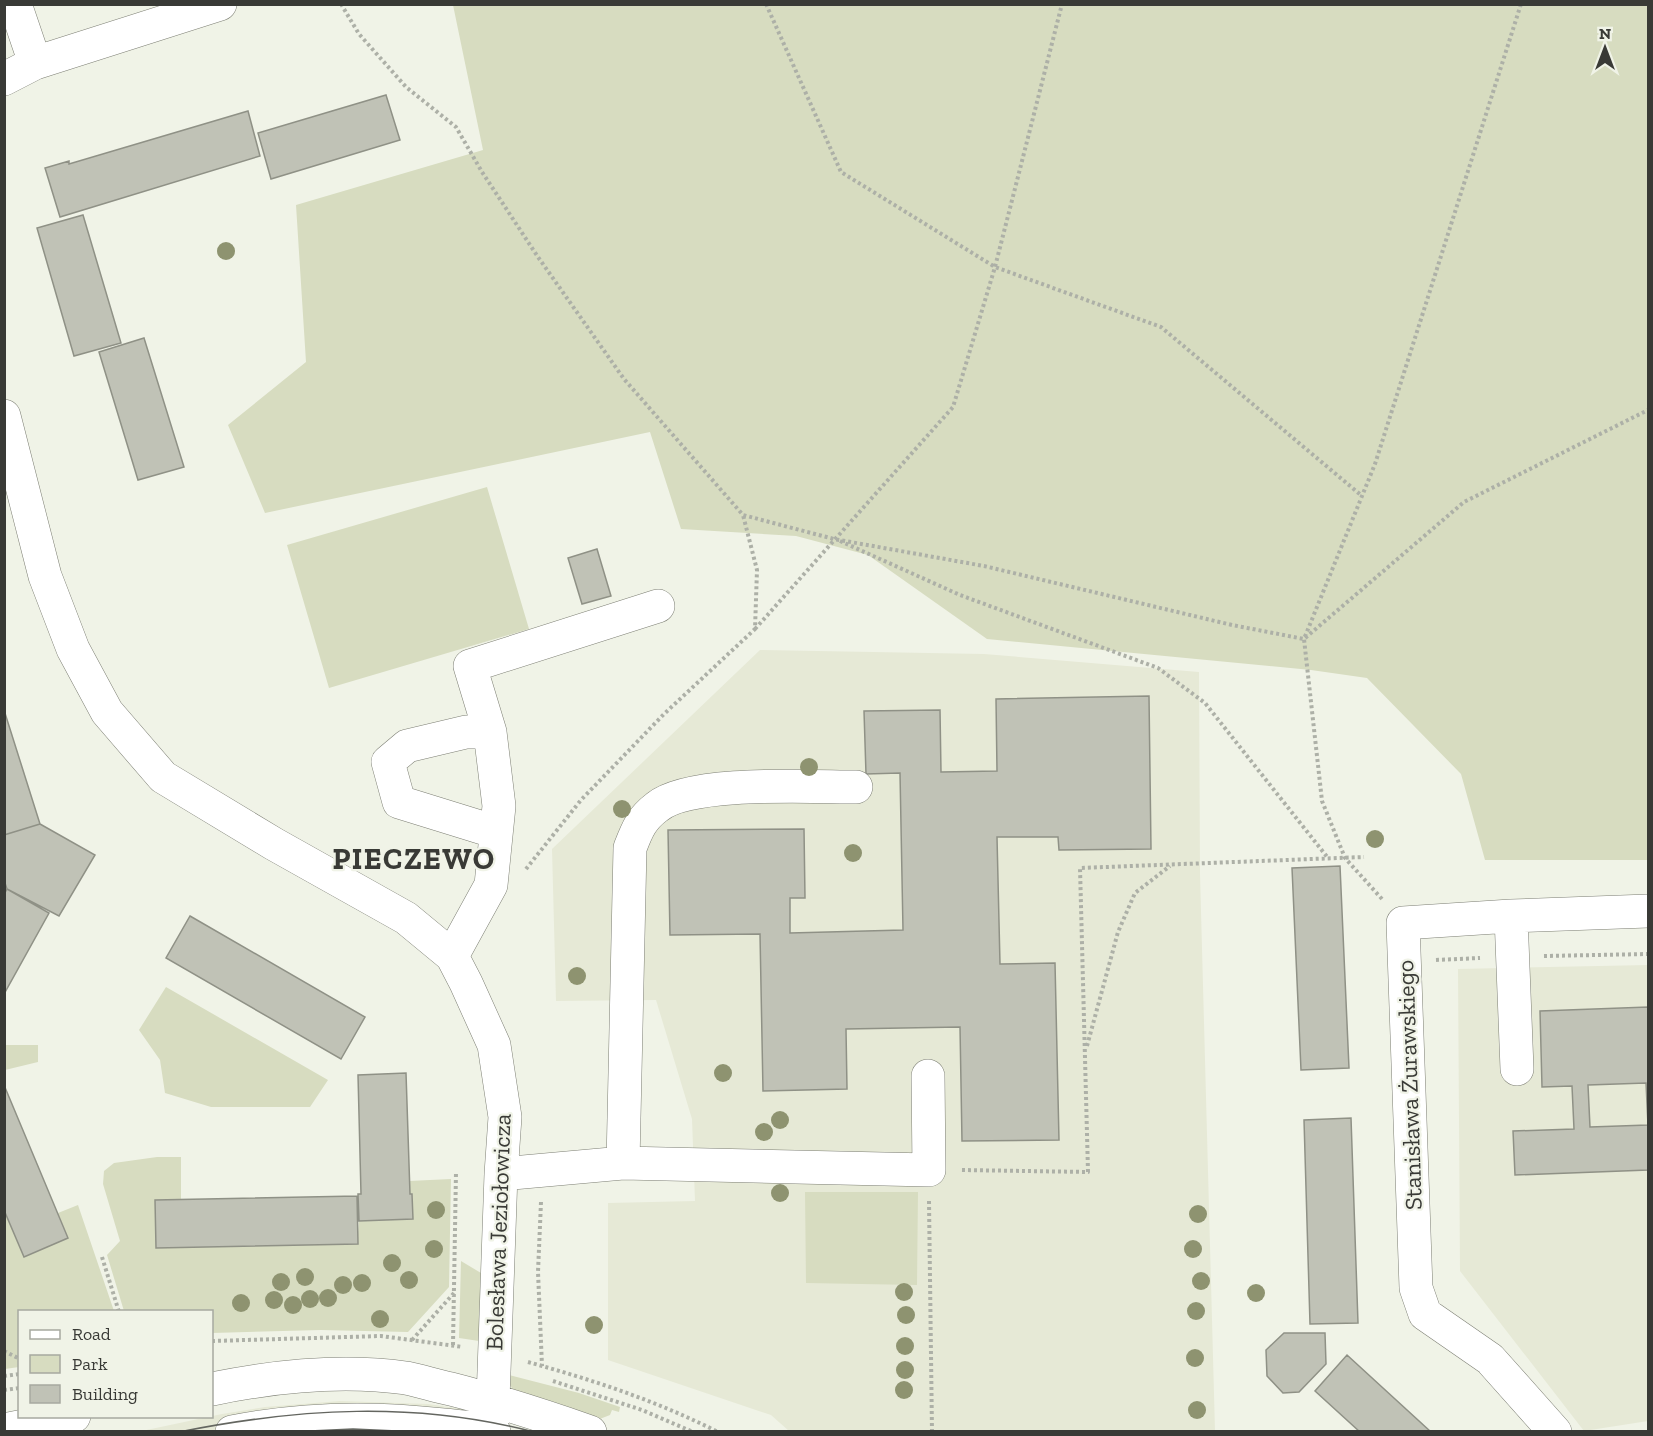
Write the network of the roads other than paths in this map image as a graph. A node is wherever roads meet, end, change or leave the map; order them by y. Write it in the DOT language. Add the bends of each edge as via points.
graph roads {
  1 [pos="15,4"];
  2 [pos="219,4"];
  3 [pos="35,63"];
  4 [pos="4,79"];
  5 [pos="4,416"];
  6 [pos="658,606"];
  7 [pos="490,732"];
  8 [pos="856,787"];
  9 [pos="496,832"];
  10 [pos="1648,911"];
  11 [pos="1511,916"];
  12 [pos="452,956"];
  13 [pos="1517,1069"];
  14 [pos="928,1076"];
  15 [pos="622,1163"];
  16 [pos="501,1174"];
  17 [pos="213,1389"];
  18 [pos="64,1418"];
  19 [pos="491,1423"];
  20 [pos="4,1430"];
  21 [pos="232,1431"];
  22 [pos="590,1431"];
  23 [pos="1555,1431"];
  1 -- 3 [label="street"];
  2 -- 3 [label="street"];
  3 -- 4 [label="street"];
  5 -- 12 [label="street, Bolesława Jeziołowicza" via="45,576 73,649 108,712 163,777 406,918"];
  6 -- 7 [label="street" via="470,666"];
  7 -- 9 [label="street" via="499,806"];
  7 -- 9 [label="street" via="466,732 407,746 388,762 399,802"];
  8 -- 15 [label="street" via="715,788 659,805 639,825 630,848"];
  9 -- 12 [label="street" via="491,885"];
  10 -- 11 [label="street"];
  11 -- 13 [label="street"];
  11 -- 23 [label="street, Stanisława Żurawskiego" via="1403,923 1416,1288 1425,1314 1490,1359"];
  12 -- 16 [label="street, Bolesława Jeziołowicza" via="494,1045 505,1117"];
  14 -- 15 [label="street" via="929,1170"];
  15 -- 16 [label="street"];
  16 -- 19 [label="street, Bolesława Jeziołowicza"];
  17 -- 19 [label="street" via="317,1374 408,1379"];
  18 -- 20 [label="street"];
  19 -- 21 [label="street" via="334,1419"];
  19 -- 22 [label="street"];
}
